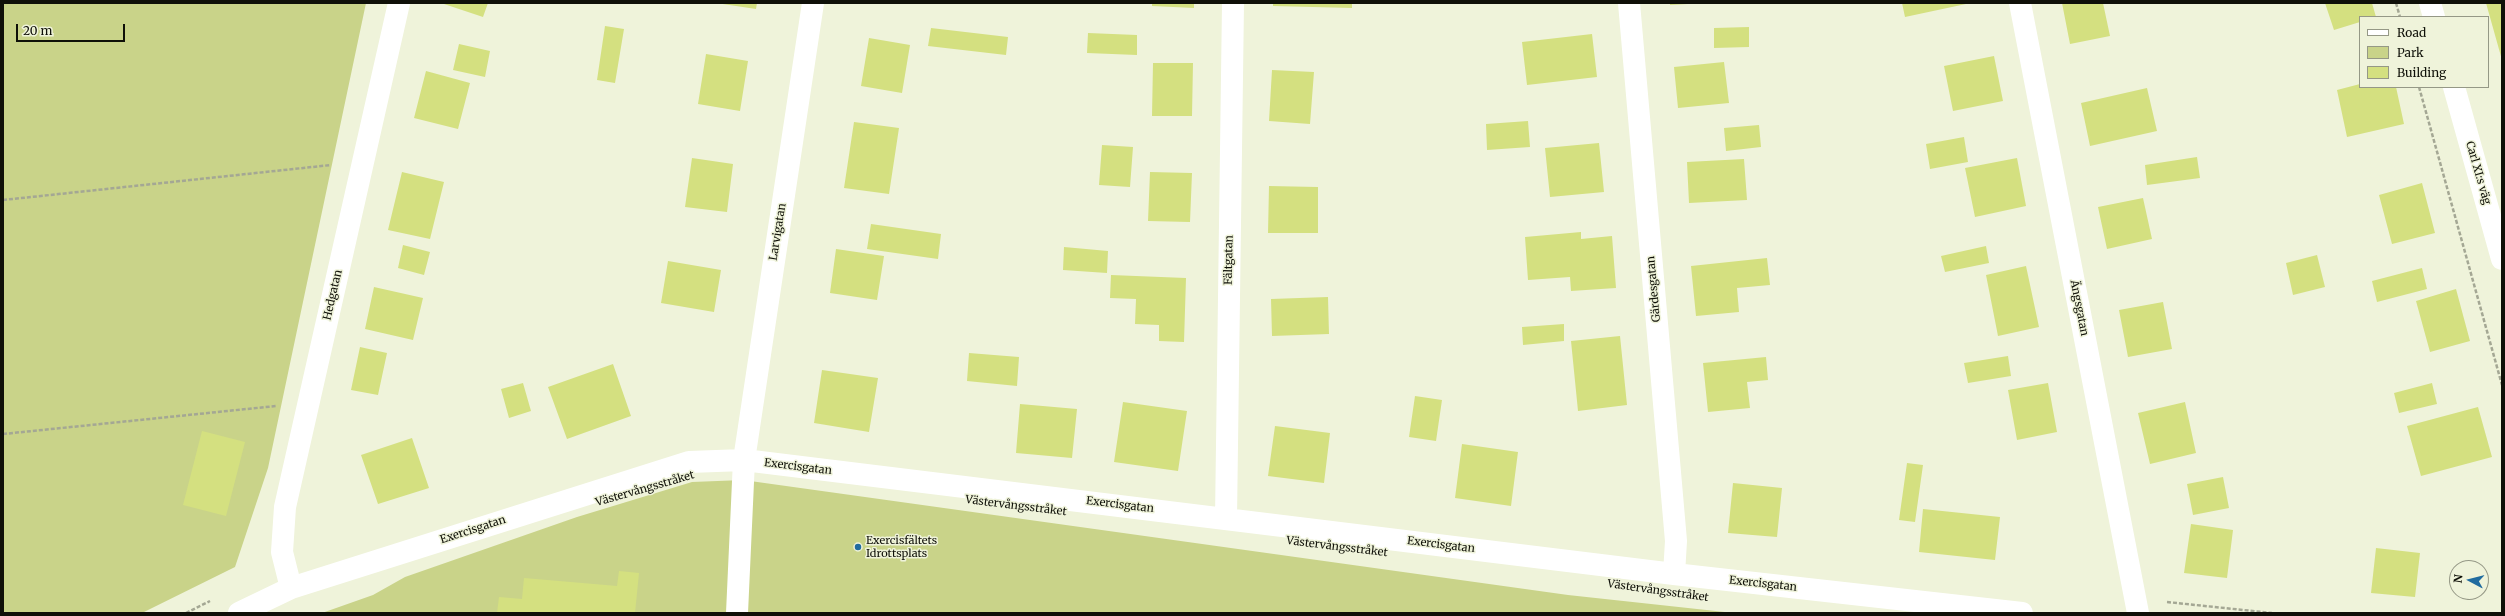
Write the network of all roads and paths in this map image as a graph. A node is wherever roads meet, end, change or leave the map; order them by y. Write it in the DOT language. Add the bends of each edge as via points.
graph roads {
  1 [pos="399,3"];
  2 [pos="813,3"];
  3 [pos="1233,3"];
  4 [pos="1629,3"];
  5 [pos="2020,3"];
  6 [pos="2396,3"];
  7 [pos="2430,3"];
  8 [pos="2400,16"];
  9 [pos="2434,16"];
  10 [pos="2419,88"];
  11 [pos="2454,88"];
  12 [pos="363,162"];
  13 [pos="3,200"];
  14 [pos="2502,259"];
  15 [pos="2502,385"];
  16 [pos="309,403"];
  17 [pos="3,434"];
  18 [pos="744,460"];
  19 [pos="1226,518"];
  20 [pos="1674,574"];
  21 [pos="291,588"];
  22 [pos="2136,606"];
  23 [pos="239,613"];
  24 [pos="737,613"];
  25 [pos="2022,613"];
  26 [pos="2272,613"];
  1 -- 12 [label="street, Hedgatan"];
  2 -- 18 [label="street, Larvigatan"];
  3 -- 19 [label="street, Fältgatan"];
  4 -- 20 [label="street, Gärdesgatan" via="1676,541"];
  5 -- 22 [label="street, Ängsgatan"];
  6 -- 8 [label="path"];
  7 -- 9 [label="street"];
  10 -- 15 [label="path"];
  11 -- 14 [label="street, Carl XI:s väg"];
  12 -- 13 [label="path"];
  12 -- 16 [label="street, Hedgatan"];
  16 -- 17 [label="path"];
  16 -- 21 [label="street, Hedgatan" via="285,507 282,552"];
  18 -- 19 [label="street, Exercisgatan"];
  18 -- 21 [label="street, Exercisgatan" via="689,462"];
  18 -- 24 [label="street, Larvigatan"];
  19 -- 20 [label="street, Exercisgatan"];
  20 -- 25 [label="street, Exercisgatan"];
  21 -- 23 [label="street, Exercisgatan"];
  22 -- 26 [label="path"];
}
